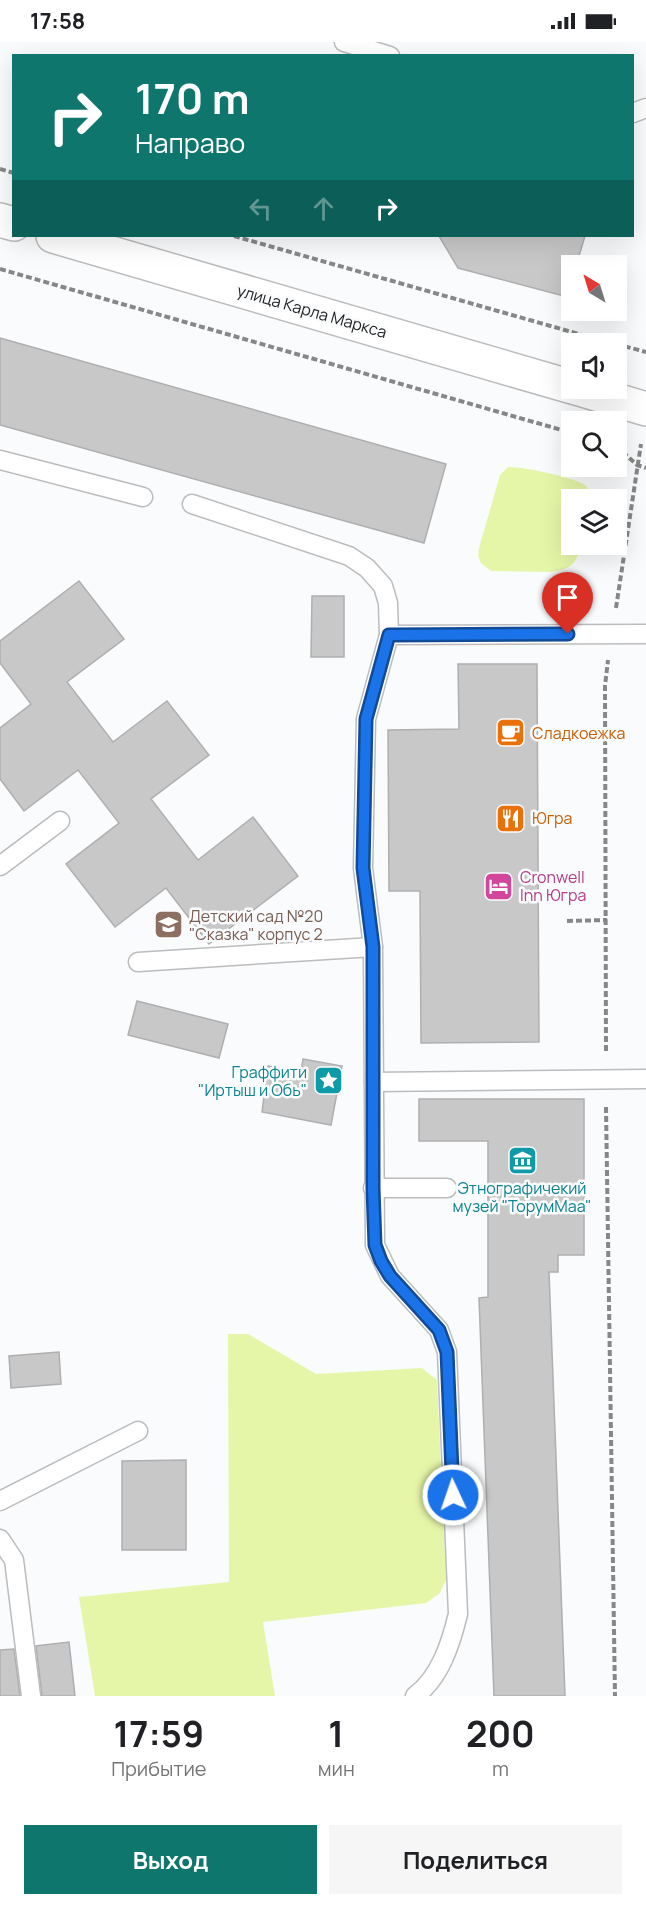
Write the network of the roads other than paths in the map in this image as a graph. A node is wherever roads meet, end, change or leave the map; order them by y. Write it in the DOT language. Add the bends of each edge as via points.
graph roads {
  1 [pos="344,42"];
  2 [pos="383,54"];
  3 [pos="56,237"];
  4 [pos="561,384"];
  5 [pos="612,399"];
  6 [pos="646,409"];
  7 [pos="0,460"];
  8 [pos="143,497"];
  9 [pos="192,504"];
  10 [pos="646,634"];
  11 [pos="389,635"];
  12 [pos="60,821"];
  13 [pos="0,866"];
  14 [pos="373,947"];
  15 [pos="138,962"];
  16 [pos="646,1078"];
  17 [pos="374,1082"];
  18 [pos="373,1188"];
  19 [pos="447,1188"];
  20 [pos="138,1431"];
  21 [pos="0,1501"];
  22 [pos="0,1539"];
  23 [pos="31,1696"];
  24 [pos="415,1696"];
  1 -- 2 [label="lane"];
  3 -- 4 [label="street, улица Карла Маркса"];
  5 -- 6 [label="street, улица Карла Маркса"];
  7 -- 8 [label="lane"];
  9 -- 11 [label="lane" via="349,556 368,568 383,586"];
  10 -- 11 [label="lane"];
  11 -- 14 [label="lane" via="366,719 363,868"];
  12 -- 13 [label="lane"];
  14 -- 15 [label="lane"];
  14 -- 17 [label="lane"];
  16 -- 17 [label="lane"];
  17 -- 18 [label="lane"];
  18 -- 19 [label="lane"];
  18 -- 24 [label="lane" via="375,1245 381,1261 439,1330 447,1352 458,1614 447,1652 432,1678"];
  20 -- 21 [label="lane"];
  22 -- 23 [label="lane" via="14,1560"];
}
